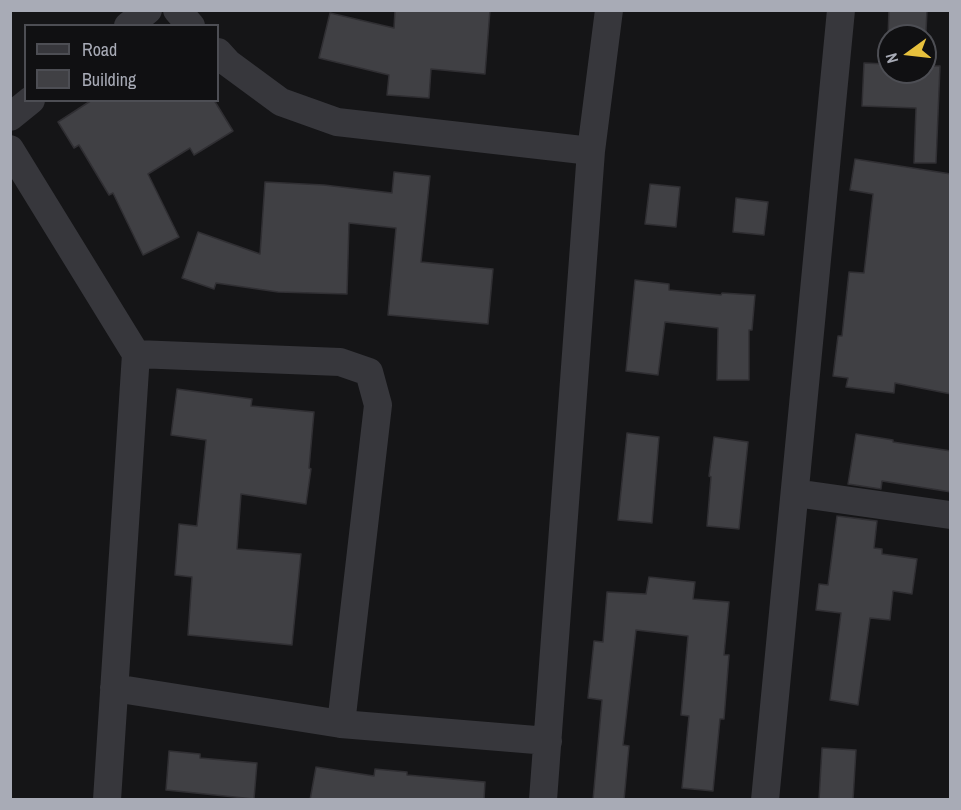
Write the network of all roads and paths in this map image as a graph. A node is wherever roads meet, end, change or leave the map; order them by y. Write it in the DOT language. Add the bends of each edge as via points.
graph roads {
  1 [pos="148,10"];
  2 [pos="177,10"];
  3 [pos="609,10"];
  4 [pos="841,10"];
  5 [pos="130,24"];
  6 [pos="189,24"];
  7 [pos="219,53"];
  8 [pos="29,102"];
  9 [pos="10,117"];
  10 [pos="10,148"];
  11 [pos="591,151"];
  12 [pos="136,354"];
  13 [pos="795,493"];
  14 [pos="951,515"];
  15 [pos="114,688"];
  16 [pos="341,724"];
  17 [pos="548,741"];
  18 [pos="107,800"];
  19 [pos="543,800"];
  20 [pos="765,800"];
  1 -- 5 [label="street"];
  2 -- 6 [label="street"];
  3 -- 11 [label="street"];
  4 -- 13 [label="street"];
  7 -- 11 [label="street" via="281,102 337,122"];
  8 -- 9 [label="street"];
  10 -- 12 [label="street"];
  11 -- 17 [label="street"];
  12 -- 15 [label="street"];
  12 -- 16 [label="street" via="340,362 369,372 378,405"];
  13 -- 14 [label="street"];
  13 -- 20 [label="street"];
  15 -- 16 [label="street"];
  15 -- 18 [label="street"];
  16 -- 17 [label="street"];
  17 -- 19 [label="street"];
}
